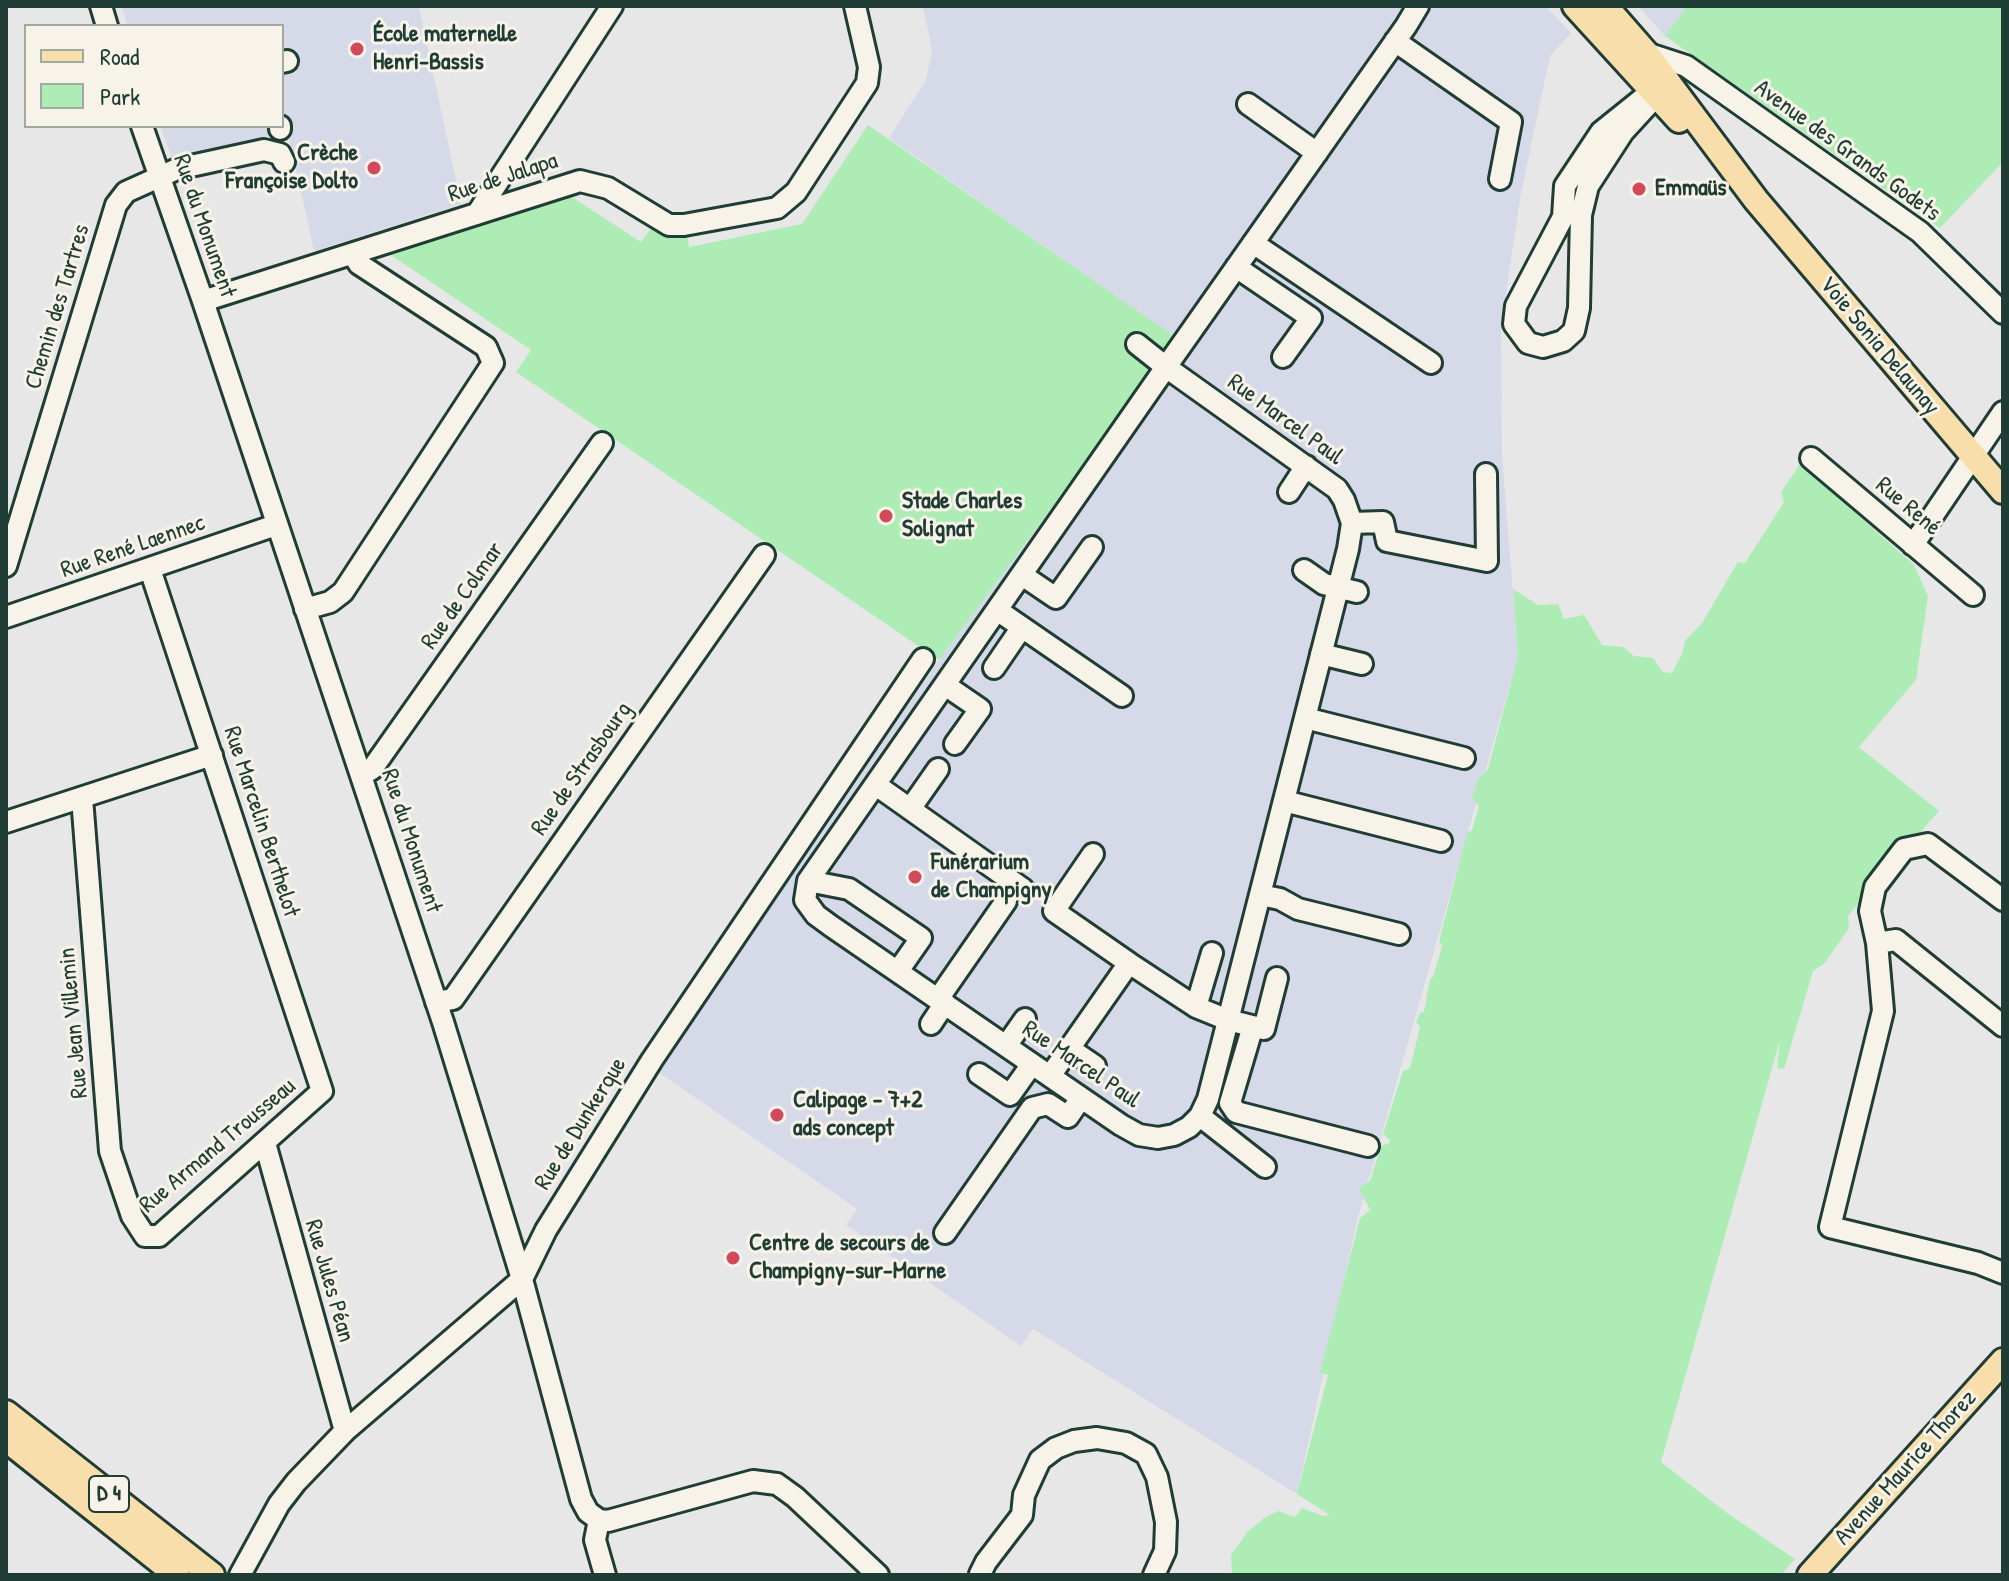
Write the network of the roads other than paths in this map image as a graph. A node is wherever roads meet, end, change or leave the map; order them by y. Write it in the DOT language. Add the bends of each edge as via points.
graph roads {
  1 [pos="612,6"];
  2 [pos="855,6"];
  3 [pos="1418,6"];
  4 [pos="1575,6"];
  5 [pos="1605,6"];
  6 [pos="1395,41"];
  7 [pos="1646,53"];
  8 [pos="1622,58"];
  9 [pos="1654,93"];
  10 [pos="1248,104"];
  11 [pos="143,128"];
  12 [pos="1317,153"];
  13 [pos="284,162"];
  14 [pos="160,176"];
  15 [pos="1500,179"];
  16 [pos="1756,200"];
  17 [pos="477,214"];
  18 [pos="1253,243"];
  19 [pos="353,254"];
  20 [pos="1236,267"];
  21 [pos="203,301"];
  22 [pos="2003,313"];
  23 [pos="1137,344"];
  24 [pos="1283,357"];
  25 [pos="1431,363"];
  26 [pos="1166,367"];
  27 [pos="2003,412"];
  28 [pos="602,443"];
  29 [pos="1974,457"];
  30 [pos="1811,458"];
  31 [pos="1306,466"];
  32 [pos="1486,474"];
  33 [pos="2003,491"];
  34 [pos="1289,492"];
  35 [pos="1352,523"];
  36 [pos="276,525"];
  37 [pos="1913,545"];
  38 [pos="1092,547"];
  39 [pos="764,555"];
  40 [pos="6,566"];
  41 [pos="150,569"];
  42 [pos="1304,570"];
  43 [pos="1022,575"];
  44 [pos="1348,590"];
  45 [pos="1973,595"];
  46 [pos="305,609"];
  47 [pos="997,610"];
  48 [pos="6,617"];
  49 [pos="1022,627"];
  50 [pos="1321,654"];
  51 [pos="923,659"];
  52 [pos="1362,664"];
  53 [pos="994,668"];
  54 [pos="945,685"];
  55 [pos="1122,696"];
  56 [pos="1305,718"];
  57 [pos="955,744"];
  58 [pos="205,757"];
  59 [pos="1464,758"];
  60 [pos="938,769"];
  61 [pos="362,775"];
  62 [pos="876,785"];
  63 [pos="82,798"];
  64 [pos="1284,801"];
  65 [pos="910,809"];
  66 [pos="6,822"];
  67 [pos="1441,841"];
  68 [pos="1093,854"];
  69 [pos="772,882"];
  70 [pos="1023,889"];
  71 [pos="807,891"];
  72 [pos="1260,895"];
  73 [pos="2003,900"];
  74 [pos="1006,901"];
  75 [pos="1399,934"];
  76 [pos="1877,943"];
  77 [pos="1212,953"];
  78 [pos="1129,963"];
  79 [pos="898,971"];
  80 [pos="1277,978"];
  81 [pos="942,1001"];
  82 [pos="436,1002"];
  83 [pos="1196,1007"];
  84 [pos="1025,1019"];
  85 [pos="1228,1020"];
  86 [pos="931,1024"];
  87 [pos="1253,1026"];
  88 [pos="2003,1026"];
  89 [pos="1006,1046"];
  90 [pos="1070,1049"];
  91 [pos="1032,1064"];
  92 [pos="1095,1066"];
  93 [pos="979,1074"];
  94 [pos="1050,1076"];
  95 [pos="322,1091"];
  96 [pos="1081,1098"];
  97 [pos="1200,1116"];
  98 [pos="265,1143"];
  99 [pos="1368,1146"];
  100 [pos="1265,1167"];
  101 [pos="945,1233"];
  102 [pos="145,1236"];
  103 [pos="2003,1273"];
  104 [pos="522,1279"];
  105 [pos="2003,1361"];
  106 [pos="6,1413"];
  107 [pos="345,1431"];
  108 [pos="6,1439"];
  109 [pos="599,1520"];
  110 [pos="1816,1560"];
  111 [pos="177,1575"];
  112 [pos="212,1575"];
  113 [pos="240,1575"];
  114 [pos="605,1575"];
  115 [pos="878,1575"];
  116 [pos="987,1575"];
  117 [pos="1154,1575"];
  1 -- 17 [label="street"];
  2 -- 17 [label="street, Rue de Jalapa" via="869,67 867,83 796,192 777,208 669,225 608,188 580,181"];
  3 -- 6 [label="street"];
  4 -- 8 [label="main road, Voie Sonia Delaunay"];
  5 -- 7 [label="main road, Voie Sonia Delaunay"];
  6 -- 12 [label="street"];
  6 -- 15 [label="street" via="1511,122"];
  7 -- 8 [label="street"];
  7 -- 16 [label="main road, Voie Sonia Delaunay"];
  7 -- 22 [label="street, Avenue des Grands Godets" via="1686,66 1920,232"];
  8 -- 9 [label="main road, Voie Sonia Delaunay"];
  9 -- 9 [label="street" via="1601,132 1565,186 1563,217 1516,306 1514,324 1528,343 1543,347 1574,331 1581,215 1588,186"];
  9 -- 16 [label="main road, Voie Sonia Delaunay"];
  10 -- 12 [label="street"];
  11 -- 14 [label="street, Rue du Monument"];
  12 -- 18 [label="street"];
  13 -- 14 [label="street, Chemin des Tartres" via="280,154 264,150"];
  14 -- 21 [label="street, Rue du Monument"];
  14 -- 40 [label="street, Chemin des Tartres" via="126,192 116,205"];
  16 -- 29 [label="main road, Voie Sonia Delaunay"];
  17 -- 19 [label="street, Rue de Jalapa"];
  18 -- 20 [label="street"];
  18 -- 25 [label="street"];
  19 -- 21 [label="street, Rue de Jalapa"];
  19 -- 46 [label="street" via="359,264 486,347 493,363 343,592"];
  20 -- 24 [label="street" via="1311,318"];
  20 -- 26 [label="street"];
  21 -- 36 [label="street, Rue du Monument"];
  23 -- 26 [label="street, Rue Marcel Paul"];
  26 -- 31 [label="street, Rue Marcel Paul"];
  26 -- 43 [label="street"];
  27 -- 29 [label="street"];
  28 -- 61 [label="street, Rue de Colmar" via="372,769"];
  29 -- 33 [label="main road, Voie Sonia Delaunay"];
  29 -- 37 [label="street"];
  30 -- 37 [label="street, Rue René"];
  31 -- 34 [label="street"];
  31 -- 35 [label="street, Rue Marcel Paul" via="1337,489"];
  32 -- 35 [label="street" via="1487,561 1387,541 1383,522"];
  35 -- 44 [label="street"];
  36 -- 41 [label="street, Rue René Laennec"];
  36 -- 46 [label="street, Rue du Monument"];
  37 -- 45 [label="street, Rue René"];
  38 -- 43 [label="street" via="1056,598"];
  39 -- 82 [label="street, Rue de Strasbourg" via="453,999"];
  41 -- 48 [label="street, Rue René Laennec"];
  41 -- 58 [label="street, Rue Marcelin Berthelot"];
  42 -- 44 [label="street" via="1324,584"];
  43 -- 47 [label="street"];
  44 -- 50 [label="street"];
  46 -- 61 [label="street, Rue du Monument"];
  47 -- 49 [label="street"];
  47 -- 54 [label="street"];
  49 -- 53 [label="street"];
  49 -- 55 [label="street"];
  50 -- 52 [label="street"];
  50 -- 56 [label="street"];
  51 -- 69 [label="street, Rue de Dunkerque"];
  54 -- 57 [label="street" via="980,709"];
  54 -- 62 [label="street"];
  56 -- 59 [label="street"];
  56 -- 64 [label="street"];
  58 -- 63 [label="street"];
  58 -- 95 [label="street, Rue Marcelin Berthelot"];
  60 -- 65 [label="street"];
  61 -- 82 [label="street, Rue du Monument"];
  62 -- 65 [label="street"];
  62 -- 71 [label="street"];
  63 -- 66 [label="street"];
  63 -- 102 [label="street, Rue Jean Villemin" via="110,1151 132,1216"];
  64 -- 67 [label="street"];
  64 -- 72 [label="street"];
  65 -- 70 [label="street"];
  68 -- 78 [label="street" via="1054,911"];
  69 -- 71 [label="street"];
  69 -- 104 [label="street, Rue de Dunkerque" via="644,1073 539,1242"];
  71 -- 79 [label="street, Rue Marcel Paul" via="823,920"];
  71 -- 79 [label="street" via="849,889 921,938"];
  72 -- 75 [label="street"];
  72 -- 85 [label="street"];
  73 -- 76 [label="street" via="1928,844 1904,849 1875,887 1870,911"];
  74 -- 81 [label="street"];
  76 -- 88 [label="street" via="1896,940"];
  76 -- 103 [label="street" via="1883,1011 1830,1227"];
  77 -- 83 [label="street"];
  78 -- 83 [label="street"];
  78 -- 90 [label="street"];
  79 -- 81 [label="street, Rue Marcel Paul"];
  80 -- 87 [label="street" via="1264,1029"];
  81 -- 86 [label="street"];
  81 -- 89 [label="street, Rue Marcel Paul"];
  82 -- 104 [label="street, Rue du Monument"];
  83 -- 85 [label="street"];
  84 -- 89 [label="street"];
  85 -- 87 [label="street"];
  85 -- 97 [label="street"];
  87 -- 99 [label="street" via="1230,1103 1236,1112"];
  89 -- 91 [label="street, Rue Marcel Paul"];
  90 -- 92 [label="street"];
  90 -- 94 [label="street"];
  91 -- 93 [label="street" via="1010,1095"];
  91 -- 94 [label="street, Rue Marcel Paul"];
  94 -- 96 [label="street, Rue Marcel Paul"];
  95 -- 98 [label="street, Rue Armand Trousseau"];
  96 -- 97 [label="street, Rue Marcel Paul" via="1139,1135 1158,1138 1174,1135"];
  96 -- 101 [label="street" via="1068,1117 1048,1104 1032,1108"];
  97 -- 100 [label="street"];
  98 -- 102 [label="street, Rue Armand Trousseau" via="159,1236"];
  98 -- 107 [label="street, Rue Jules Péan"];
  104 -- 107 [label="street, Rue de Dunkerque"];
  104 -- 109 [label="street, Rue du Monument" via="581,1499"];
  105 -- 110 [label="main road, Avenue Maurice Thorez"];
  106 -- 112 [label="main road, D 4"];
  107 -- 113 [label="street, Rue de Dunkerque" via="279,1504"];
  108 -- 111 [label="main road, D 4"];
  109 -- 114 [label="street" via="595,1540"];
  109 -- 115 [label="street" via="753,1481 777,1484"];
  116 -- 117 [label="street" via="986,1562 1022,1515 1024,1495 1040,1460 1074,1441 1097,1438 1126,1443 1146,1454 1157,1477 1166,1522 1165,1551"];
}
